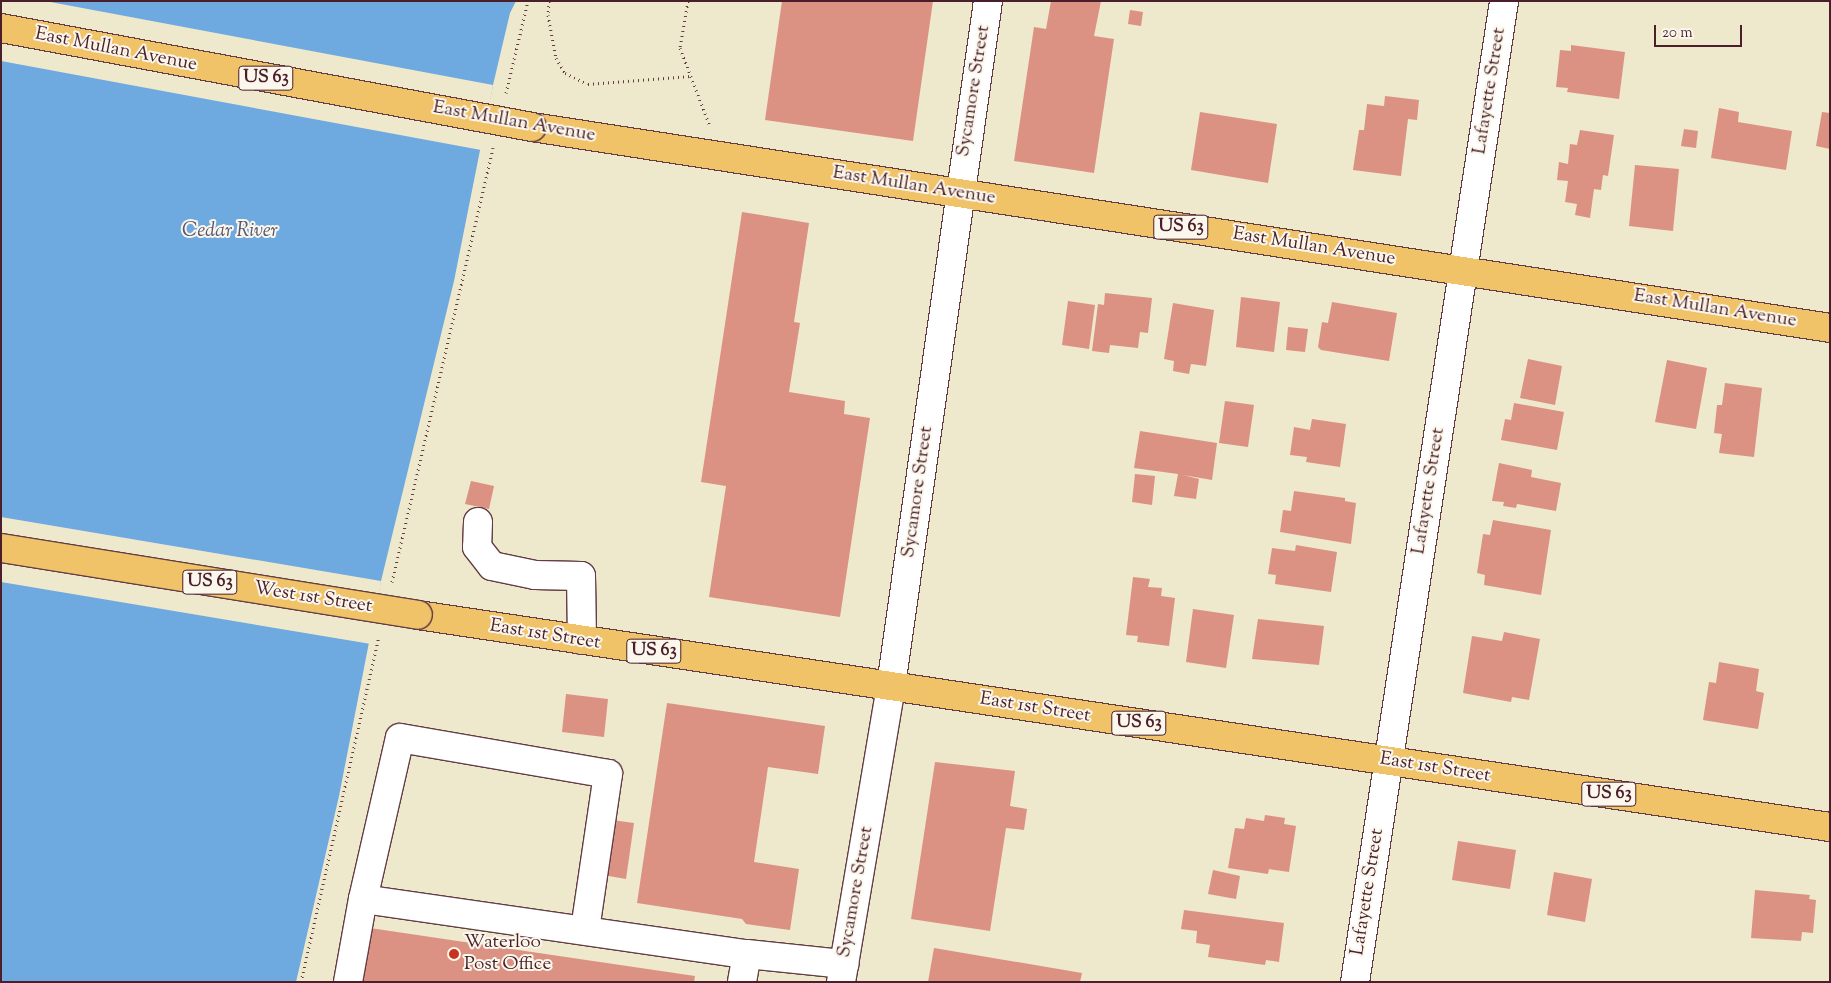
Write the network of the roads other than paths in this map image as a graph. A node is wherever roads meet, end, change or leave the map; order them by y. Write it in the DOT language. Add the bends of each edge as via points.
graph roads {
  1 [pos="988,1"];
  2 [pos="1504,1"];
  3 [pos="1,28"];
  4 [pos="959,194"];
  5 [pos="1463,270"];
  6 [pos="1830,328"];
  7 [pos="478,522"];
  8 [pos="1,548"];
  9 [pos="418,615"];
  10 [pos="582,640"];
  11 [pos="891,686"];
  12 [pos="1388,761"];
  13 [pos="1830,827"];
  14 [pos="363,899"];
  15 [pos="585,929"];
  16 [pos="747,954"];
  17 [pos="842,973"];
  18 [pos="348,982"];
  19 [pos="742,982"];
  20 [pos="1354,982"];
  1 -- 4 [label="street, Sycamore Street"];
  2 -- 5 [label="street, Lafayette Street"];
  3 -- 4 [label="highway, East Mullan Avenue / US 63, bridge" via="532,127"];
  4 -- 5 [label="highway, East Mullan Avenue / US 63"];
  4 -- 11 [label="street, Sycamore Street"];
  5 -- 6 [label="highway, East Mullan Avenue / US 63"];
  5 -- 12 [label="street, Lafayette Street"];
  7 -- 10 [label="street" via="477,547 492,566 535,574 580,576"];
  8 -- 9 [label="highway, West 1st Street / US 63, bridge"];
  9 -- 10 [label="highway, East 1st Street / US 63"];
  10 -- 11 [label="highway, East 1st Street / US 63"];
  11 -- 12 [label="highway, East 1st Street / US 63"];
  11 -- 17 [label="street, Sycamore Street"];
  12 -- 13 [label="highway, East 1st Street / US 63"];
  12 -- 20 [label="street, Lafayette Street"];
  14 -- 15 [label="street"];
  14 -- 15 [label="street" via="400,738 608,774"];
  14 -- 18 [label="street"];
  15 -- 16 [label="street"];
  16 -- 17 [label="street"];
  16 -- 19 [label="street"];
}
